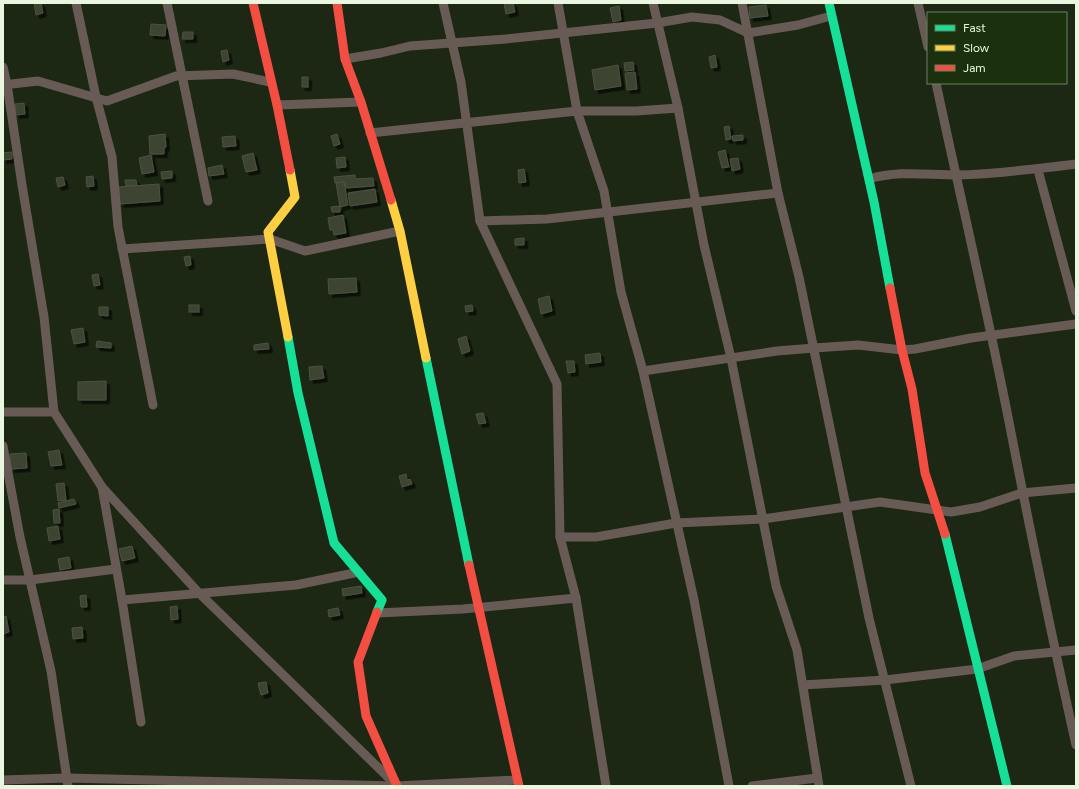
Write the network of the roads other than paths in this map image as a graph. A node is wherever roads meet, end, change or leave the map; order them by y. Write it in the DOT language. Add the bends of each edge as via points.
graph roads {
  1 [pos="76,3"];
  2 [pos="167,3"];
  3 [pos="253,3"];
  4 [pos="337,3"];
  5 [pos="443,3"];
  6 [pos="558,3"];
  7 [pos="653,3"];
  8 [pos="742,3"];
  9 [pos="829,3"];
  10 [pos="918,3"];
  11 [pos="831,16"];
  12 [pos="657,23"];
  13 [pos="563,32"];
  14 [pos="748,33"];
  15 [pos="453,43"];
  16 [pos="927,43"];
  17 [pos="345,58"];
  18 [pos="3,67"];
  19 [pos="183,76"];
  20 [pos="270,82"];
  21 [pos="5,84"];
  22 [pos="936,84"];
  23 [pos="96,97"];
  24 [pos="361,102"];
  25 [pos="277,105"];
  26 [pos="678,108"];
  27 [pos="577,111"];
  28 [pos="467,123"];
  29 [pos="370,133"];
  30 [pos="1076,164"];
  31 [pos="1038,170"];
  32 [pos="957,175"];
  33 [pos="869,179"];
  34 [pos="778,193"];
  35 [pos="208,201"];
  36 [pos="696,202"];
  37 [pos="607,212"];
  38 [pos="480,221"];
  39 [pos="400,231"];
  40 [pos="270,239"];
  41 [pos="122,248"];
  42 [pos="1076,311"];
  43 [pos="1076,324"];
  44 [pos="991,335"];
  45 [pos="814,348"];
  46 [pos="902,350"];
  47 [pos="731,358"];
  48 [pos="643,371"];
  49 [pos="153,405"];
  50 [pos="3,412"];
  51 [pos="54,412"];
  52 [pos="3,446"];
  53 [pos="102,487"];
  54 [pos="1076,488"];
  55 [pos="1022,493"];
  56 [pos="846,508"];
  57 [pos="939,511"];
  58 [pos="763,519"];
  59 [pos="676,522"];
  60 [pos="560,537"];
  61 [pos="116,569"];
  62 [pos="359,572"];
  63 [pos="3,580"];
  64 [pos="30,580"];
  65 [pos="198,592"];
  66 [pos="576,598"];
  67 [pos="122,600"];
  68 [pos="478,607"];
  69 [pos="377,613"];
  70 [pos="1076,650"];
  71 [pos="1056,652"];
  72 [pos="977,669"];
  73 [pos="885,680"];
  74 [pos="803,685"];
  75 [pos="141,722"];
  76 [pos="1076,745"];
  77 [pos="3,780"];
  78 [pos="67,782"];
  79 [pos="818,782"];
  80 [pos="160,783"];
  81 [pos="518,783"];
  82 [pos="397,786"];
  83 [pos="606,786"];
  84 [pos="729,786"];
  85 [pos="752,786"];
  86 [pos="911,786"];
  87 [pos="1007,786"];
  1 -- 23 [label="street"];
  2 -- 19 [label="street"];
  3 -- 20 [label="street"];
  4 -- 17 [label="street"];
  5 -- 15 [label="street"];
  6 -- 13 [label="street"];
  7 -- 12 [label="street"];
  8 -- 14 [label="street"];
  9 -- 11 [label="street"];
  10 -- 16 [label="street"];
  11 -- 14 [label="street" via="798,25"];
  11 -- 33 [label="street"];
  12 -- 13 [label="street"];
  12 -- 14 [label="street" via="705,17 720,20"];
  12 -- 26 [label="street"];
  13 -- 15 [label="street"];
  13 -- 27 [label="street"];
  14 -- 34 [label="street"];
  15 -- 17 [label="street" via="410,46"];
  15 -- 28 [label="street"];
  17 -- 24 [label="street"];
  18 -- 21 [label="street"];
  19 -- 20 [label="street" via="234,74"];
  19 -- 23 [label="street" via="176,76 107,100"];
  19 -- 35 [label="street"];
  20 -- 25 [label="street"];
  21 -- 23 [label="street" via="38,81"];
  21 -- 51 [label="street" via="44,317"];
  22 -- 32 [label="street"];
  23 -- 41 [label="street" via="112,157"];
  24 -- 25 [label="street"];
  24 -- 29 [label="street"];
  25 -- 40 [label="street" via="295,197 268,232"];
  26 -- 27 [label="street"];
  26 -- 36 [label="street"];
  27 -- 28 [label="street"];
  27 -- 37 [label="street" via="604,191"];
  28 -- 29 [label="street"];
  28 -- 38 [label="street"];
  29 -- 39 [label="street"];
  30 -- 31 [label="street"];
  31 -- 32 [label="street"];
  31 -- 42 [label="street"];
  32 -- 33 [label="street" via="899,172"];
  32 -- 44 [label="street"];
  33 -- 46 [label="street"];
  34 -- 36 [label="street"];
  34 -- 45 [label="street"];
  36 -- 37 [label="street"];
  36 -- 47 [label="street"];
  37 -- 38 [label="street" via="547,219"];
  37 -- 48 [label="street" via="621,292"];
  38 -- 60 [label="street" via="557,384"];
  39 -- 40 [label="street" via="305,251"];
  39 -- 68 [label="street"];
  40 -- 41 [label="street"];
  40 -- 62 [label="street" via="298,393 334,543"];
  41 -- 49 [label="street"];
  43 -- 44 [label="street"];
  44 -- 46 [label="street"];
  44 -- 55 [label="street"];
  45 -- 46 [label="street" via="858,345"];
  45 -- 47 [label="street"];
  45 -- 56 [label="street"];
  46 -- 57 [label="street" via="912,389 925,473"];
  47 -- 48 [label="street"];
  47 -- 58 [label="street"];
  48 -- 59 [label="street"];
  50 -- 51 [label="street"];
  51 -- 53 [label="street"];
  52 -- 64 [label="street"];
  53 -- 61 [label="street"];
  53 -- 65 [label="street"];
  54 -- 55 [label="street"];
  55 -- 57 [label="street" via="964,511"];
  55 -- 71 [label="street"];
  56 -- 57 [label="street" via="880,502"];
  56 -- 58 [label="street"];
  56 -- 73 [label="street"];
  57 -- 72 [label="street" via="961,593"];
  58 -- 59 [label="street"];
  58 -- 74 [label="street" via="778,592 797,650"];
  59 -- 60 [label="street" via="596,537"];
  59 -- 84 [label="street" via="694,600"];
  60 -- 66 [label="street"];
  61 -- 64 [label="street"];
  61 -- 67 [label="street"];
  62 -- 65 [label="street" via="296,585"];
  62 -- 69 [label="street" via="382,600"];
  63 -- 64 [label="street"];
  64 -- 78 [label="street" via="51,671"];
  65 -- 67 [label="street"];
  65 -- 82 [label="street"];
  66 -- 68 [label="street"];
  66 -- 83 [label="street"];
  67 -- 75 [label="street"];
  68 -- 69 [label="street"];
  68 -- 81 [label="street"];
  69 -- 82 [label="street" via="358,662 366,716"];
  70 -- 71 [label="street"];
  71 -- 72 [label="street" via="1014,656"];
  71 -- 76 [label="street"];
  72 -- 73 [label="street"];
  72 -- 87 [label="street"];
  73 -- 74 [label="street"];
  73 -- 86 [label="street"];
  74 -- 79 [label="street"];
  77 -- 78 [label="street"];
  78 -- 80 [label="street"];
  79 -- 85 [label="street"];
  80 -- 82 [label="street"];
  81 -- 82 [label="street"];
}
